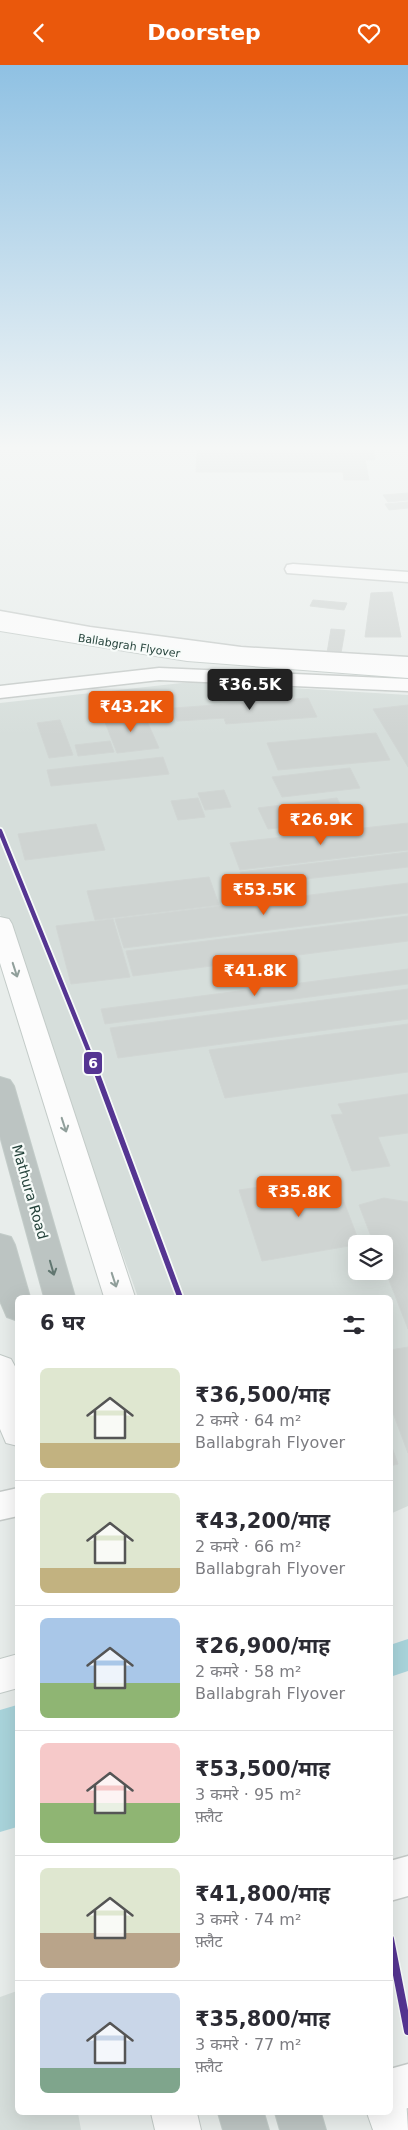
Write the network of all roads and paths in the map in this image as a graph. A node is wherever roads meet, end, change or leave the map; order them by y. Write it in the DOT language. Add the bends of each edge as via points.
graph roads {
  1 [pos="293,569"];
  2 [pos="408,577"];
  3 [pos="3,623"];
  4 [pos="408,663"];
  5 [pos="408,671"];
  6 [pos="408,685"];
  7 [pos="0,692"];
  8 [pos="0,924"];
  9 [pos="0,1086"];
  10 [pos="0,1245"];
  11 [pos="59,1295"];
  12 [pos="119,1295"];
  13 [pos="15,1298"];
  14 [pos="0,1368"];
  15 [pos="15,1422"];
  16 [pos="15,1503"];
  17 [pos="0,1506"];
  18 [pos="408,1876"];
  19 [pos="393,1880"];
  20 [pos="408,2087"];
  21 [pos="393,2090"];
  22 [pos="174,2115"];
  23 [pos="242,2115"];
  24 [pos="299,2115"];
  25 [pos="391,2115"];
  26 [pos="178,2130"];
  27 [pos="246,2130"];
  28 [pos="303,2130"];
  29 [pos="396,2130"];
  1 -- 2 [label="street"];
  3 -- 4 [label="street" via="231,652"];
  3 -- 5 [label="main road, Ballabgrah Flyover" via="187,655"];
  6 -- 7 [label="street" via="160,674"];
  8 -- 12 [label="main road, one-way"];
  9 -- 11 [label="highway, Mathura Road, one-way"];
  10 -- 13 [label="highway"];
  14 -- 15 [label="main road"];
  16 -- 17 [label="street"];
  18 -- 19 [label="street"];
  20 -- 21 [label="street"];
  22 -- 26 [label="main road"];
  23 -- 27 [label="highway"];
  24 -- 28 [label="highway"];
  25 -- 29 [label="main road"];
}
